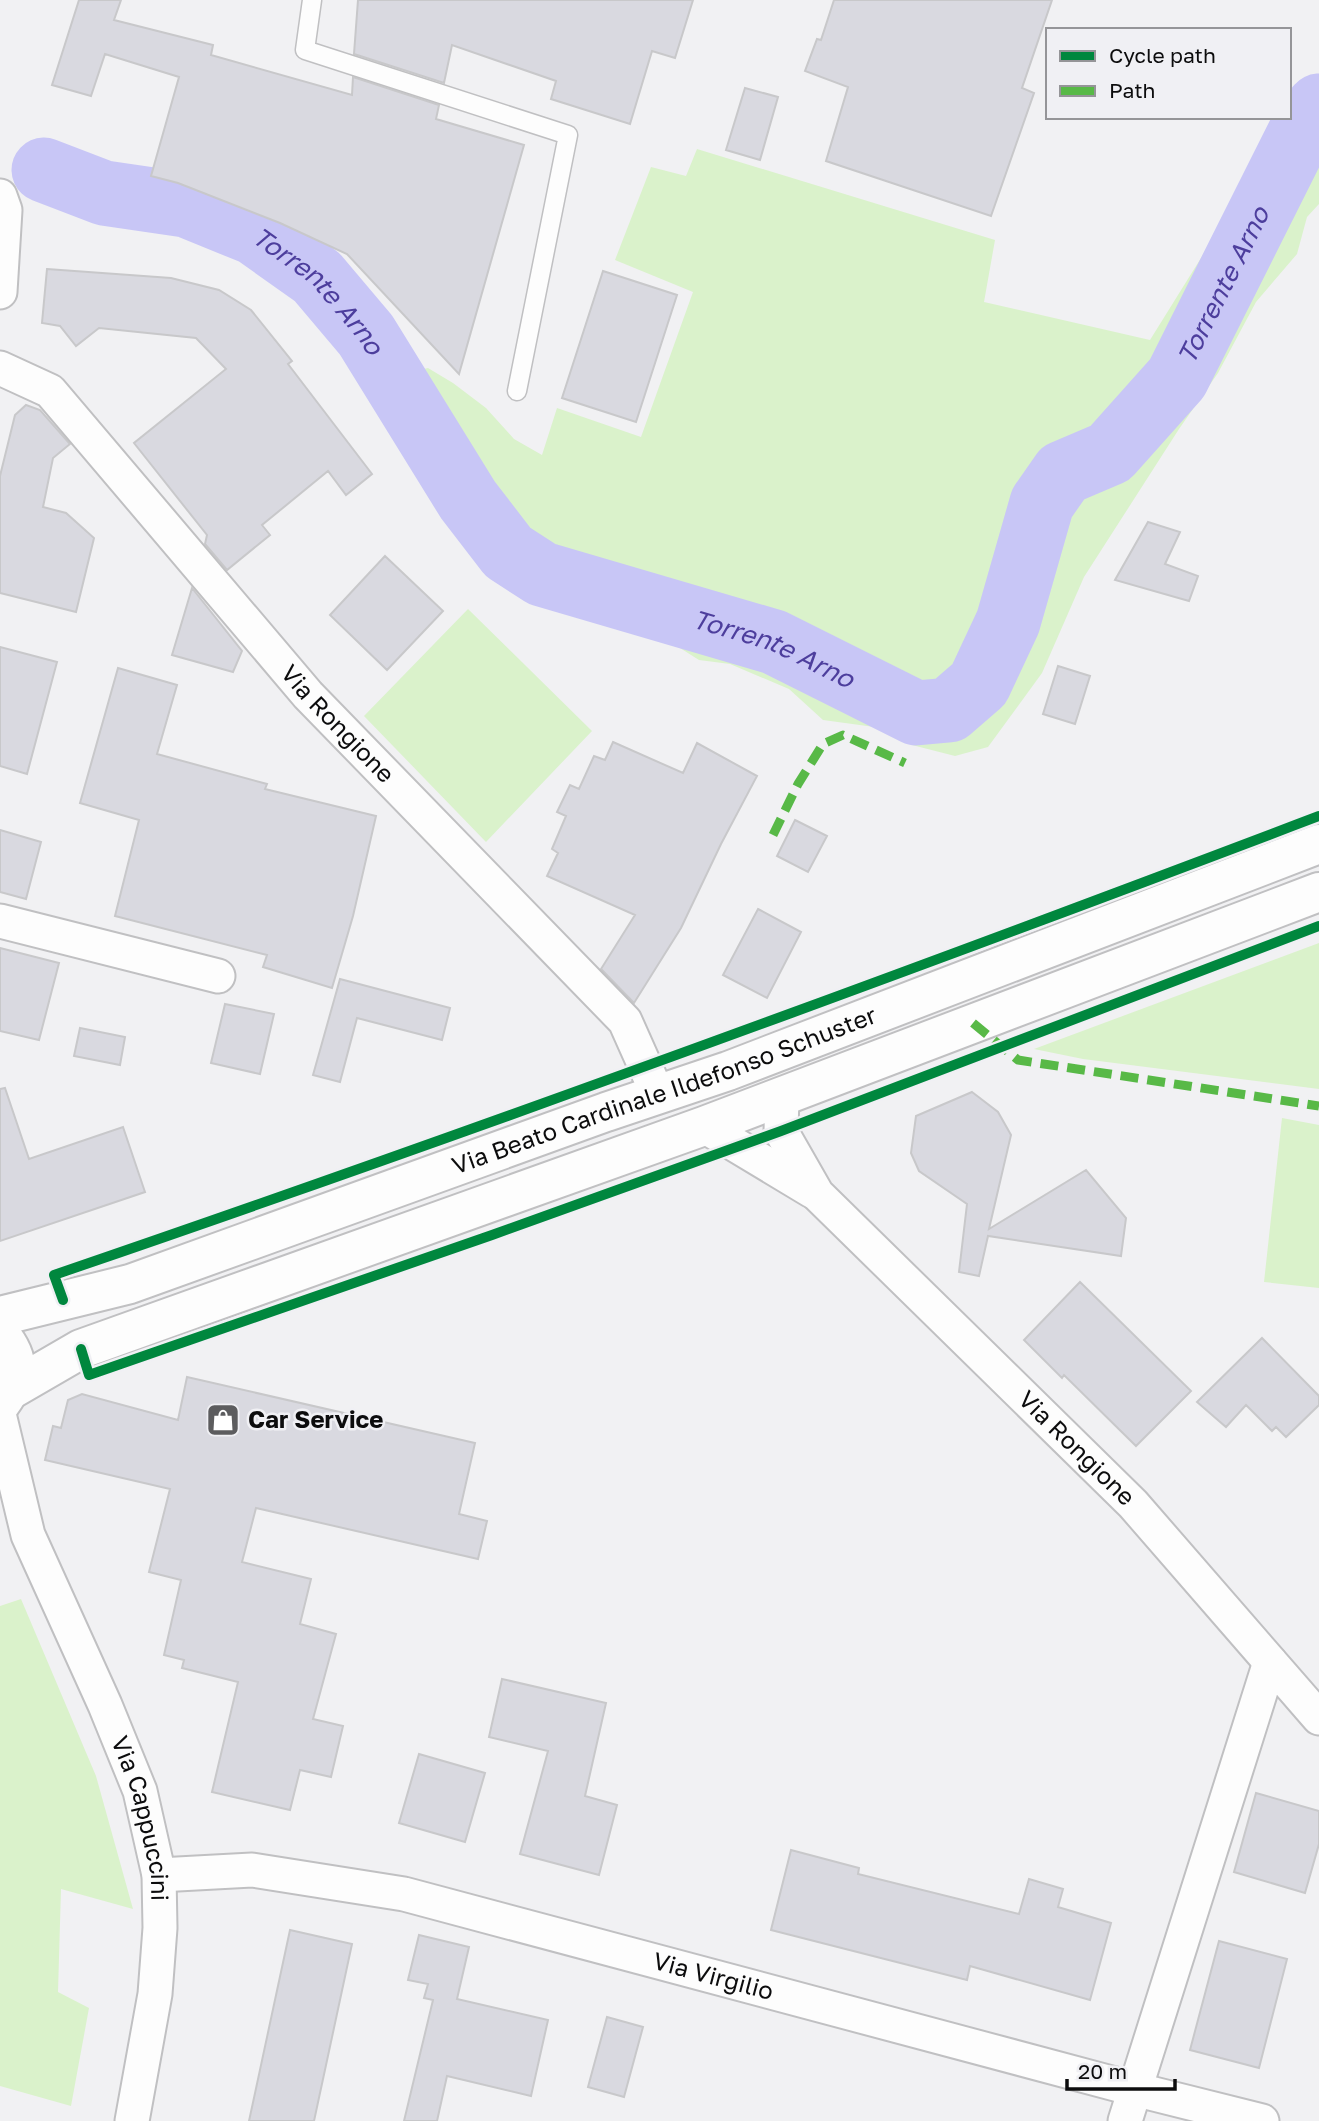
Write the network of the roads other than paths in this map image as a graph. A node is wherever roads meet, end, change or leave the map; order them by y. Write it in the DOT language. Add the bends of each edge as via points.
graph roads {
  1 [pos="312,0"];
  2 [pos="0,196"];
  3 [pos="0,290"];
  4 [pos="0,368"];
  5 [pos="517,391"];
  6 [pos="1319,844"];
  7 [pos="1319,892"];
  8 [pos="0,921"];
  9 [pos="218,976"];
  10 [pos="658,1095"];
  11 [pos="782,1096"];
  12 [pos="704,1126"];
  13 [pos="817,1194"];
  14 [pos="0,1316"];
  15 [pos="0,1334"];
  16 [pos="4,1404"];
  17 [pos="0,1497"];
  18 [pos="28,1535"];
  19 [pos="1270,1662"];
  20 [pos="1319,1718"];
  21 [pos="159,1875"];
  22 [pos="1134,2089"];
  23 [pos="132,2121"];
  24 [pos="1125,2121"];
  25 [pos="1262,2121"];
  1 -- 5 [label="lane" via="305,50 568,135"];
  2 -- 3 [label="street" via="5,210"];
  4 -- 10 [label="street, Via Rongione" via="50,391 308,695 625,1021"];
  6 -- 10 [label="street, Via Beato Cardinale Ildefonso Schuster"];
  7 -- 11 [label="street, Via Beato Cardinale Ildefonso Schuster"];
  8 -- 9 [label="street"];
  10 -- 14 [label="street, Via Beato Cardinale Ildefonso Schuster" via="130,1284"];
  11 -- 12 [label="street, Via Beato Cardinale Ildefonso Schuster"];
  11 -- 13 [label="street, Via Rongione" via="781,1131"];
  12 -- 13 [label="street, Via Rongione"];
  12 -- 16 [label="street, Via Beato Cardinale Ildefonso Schuster" via="81,1349"];
  13 -- 19 [label="street, Via Rongione" via="1133,1504"];
  15 -- 16 [label="street" via="12,1349 16,1371"];
  16 -- 18 [label="street, Via Cappuccini"];
  17 -- 18 [label="street, Via Cappuccini"];
  18 -- 21 [label="street, Via Cappuccini" via="141,1791"];
  19 -- 20 [label="street, Via Rongione"];
  19 -- 22 [label="street"];
  21 -- 22 [label="street, Via Virgilio" via="252,1870 404,1894"];
  21 -- 23 [label="street, Via Cappuccini" via="155,1994"];
  22 -- 24 [label="street"];
  22 -- 25 [label="street, Via Virgilio"];
}
